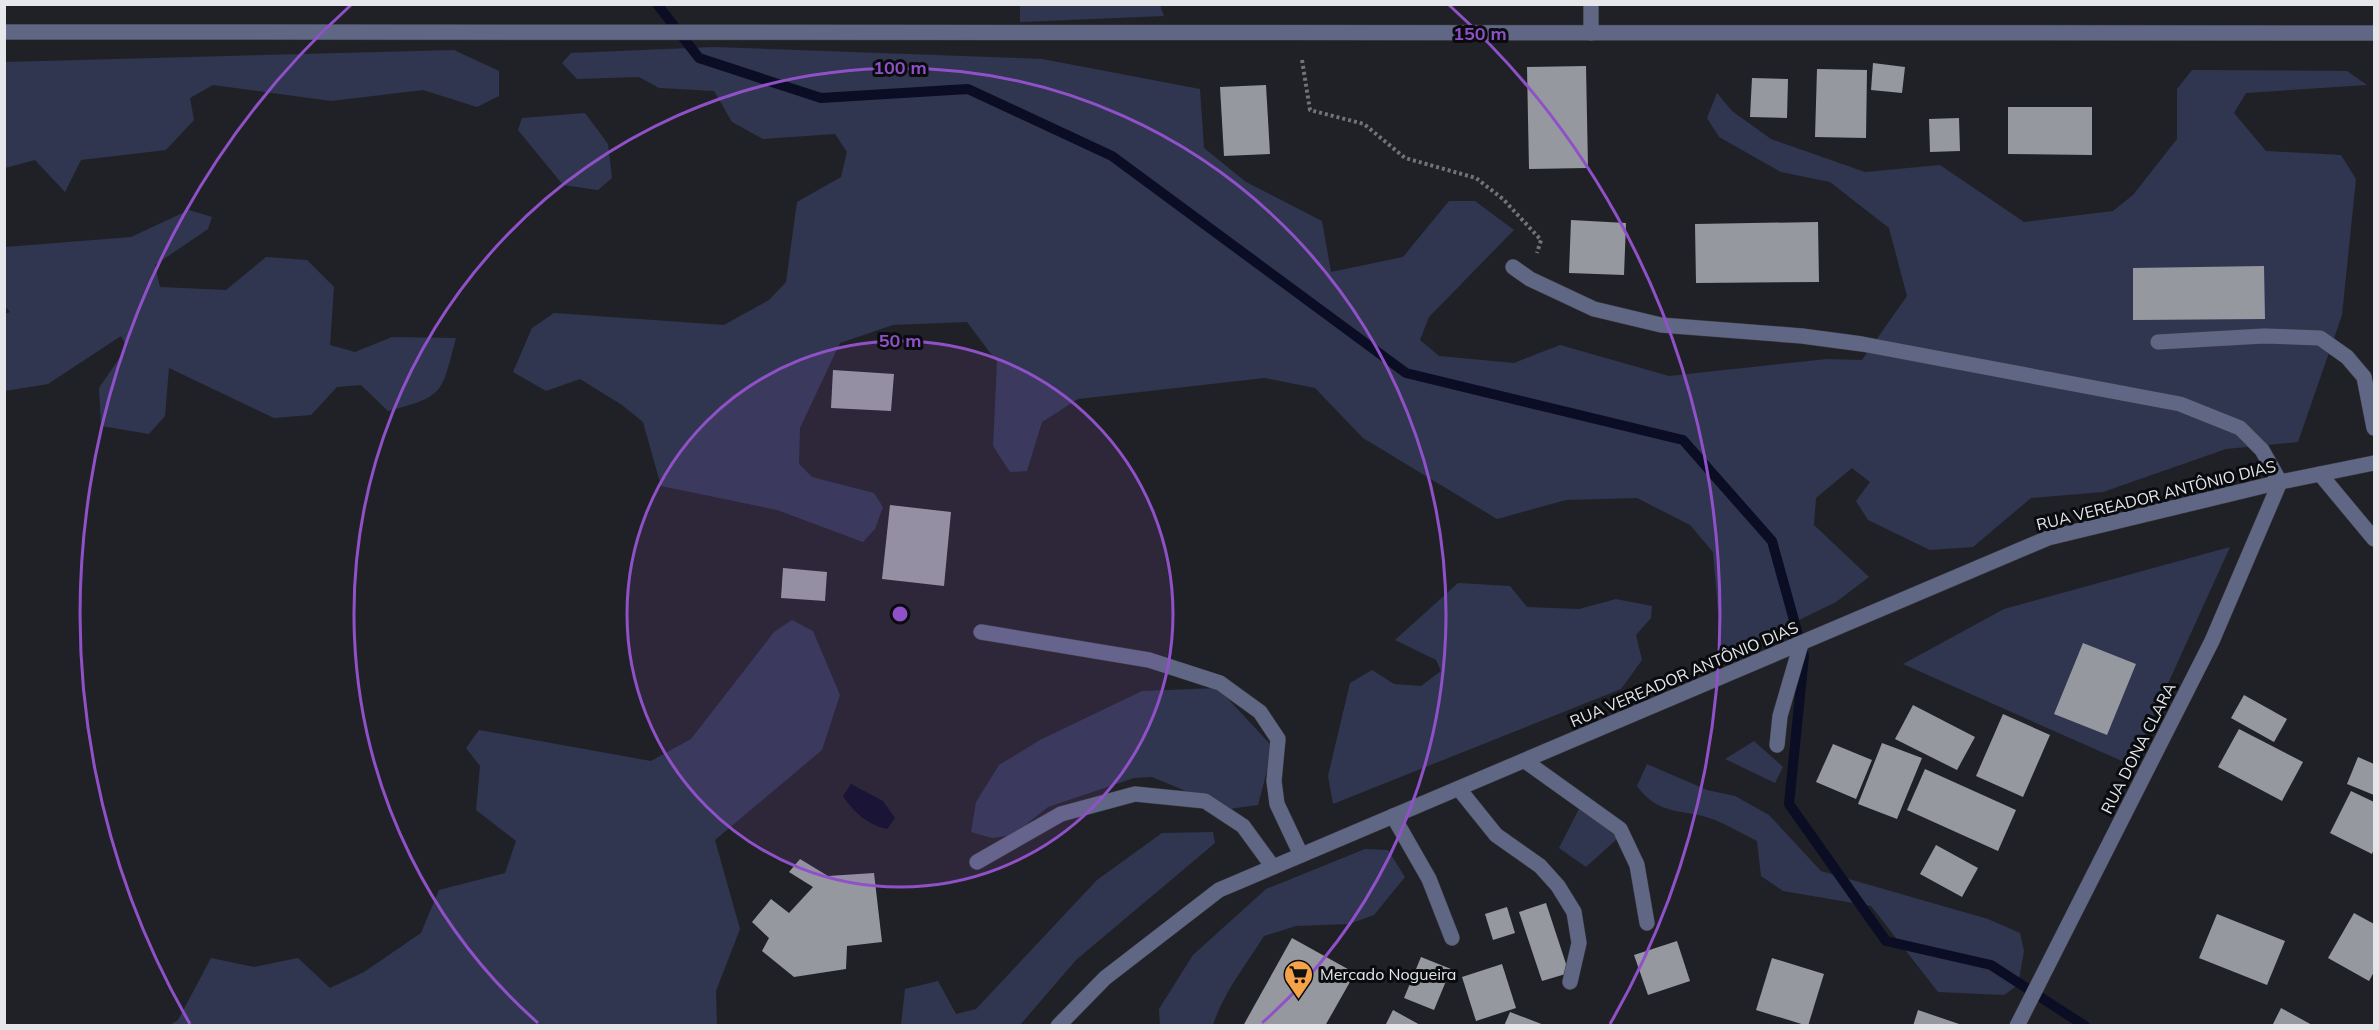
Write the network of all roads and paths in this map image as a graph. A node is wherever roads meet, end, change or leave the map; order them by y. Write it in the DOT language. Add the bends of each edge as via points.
graph roads {
  1 [pos="1591,4"];
  2 [pos="4,32"];
  3 [pos="1298,32"];
  4 [pos="1591,33"];
  5 [pos="2374,33"];
  6 [pos="1513,267"];
  7 [pos="1530,279"];
  8 [pos="2158,342"];
  9 [pos="2374,428"];
  10 [pos="2374,463"];
  11 [pos="2320,474"];
  12 [pos="2280,482"];
  13 [pos="2374,539"];
  14 [pos="981,632"];
  15 [pos="1801,644"];
  16 [pos="1777,745"];
  17 [pos="1525,761"];
  18 [pos="1459,789"];
  19 [pos="1393,816"];
  20 [pos="1301,855"];
  21 [pos="977,862"];
  22 [pos="1273,867"];
  23 [pos="1647,923"];
  24 [pos="1452,938"];
  25 [pos="1570,982"];
  26 [pos="1064,1024"];
  27 [pos="2017,1026"];
  1 -- 4 [label="street"];
  2 -- 3 [label="street"];
  3 -- 4 [label="street"];
  3 -- 7 [label="path" via="1310,110 1364,124 1405,158 1476,178 1503,199 1541,240"];
  4 -- 5 [label="street"];
  6 -- 7 [label="street"];
  7 -- 12 [label="street" via="1594,309 1661,325 1862,344 2180,404 2240,428 2262,450"];
  8 -- 9 [label="street" via="2264,336 2320,338 2347,357 2364,377"];
  10 -- 11 [label="street, RUA VEREADOR ANTÔNIO DIAS"];
  11 -- 12 [label="street, RUA VEREADOR ANTÔNIO DIAS"];
  11 -- 13 [label="street"];
  12 -- 15 [label="street, RUA VEREADOR ANTÔNIO DIAS" via="2048,538"];
  12 -- 27 [label="street, RUA DONA CLARA" via="2211,641"];
  14 -- 20 [label="street" via="1149,660 1220,683 1260,712 1278,739 1274,781 1277,804"];
  15 -- 16 [label="street" via="1780,716"];
  15 -- 17 [label="street, RUA VEREADOR ANTÔNIO DIAS"];
  17 -- 18 [label="street, RUA VEREADOR ANTÔNIO DIAS"];
  17 -- 23 [label="street" via="1620,829 1637,865"];
  18 -- 19 [label="street, RUA VEREADOR ANTÔNIO DIAS"];
  18 -- 25 [label="street" via="1496,835 1540,866 1558,885 1574,912 1579,943"];
  19 -- 20 [label="street, RUA VEREADOR ANTÔNIO DIAS"];
  19 -- 24 [label="street" via="1429,879"];
  20 -- 22 [label="street, RUA VEREADOR ANTÔNIO DIAS"];
  21 -- 22 [label="street" via="1062,814 1135,794 1205,801 1244,826"];
  22 -- 26 [label="street, RUA VEREADOR ANTÔNIO DIAS" via="1219,890 1105,978"];
}
